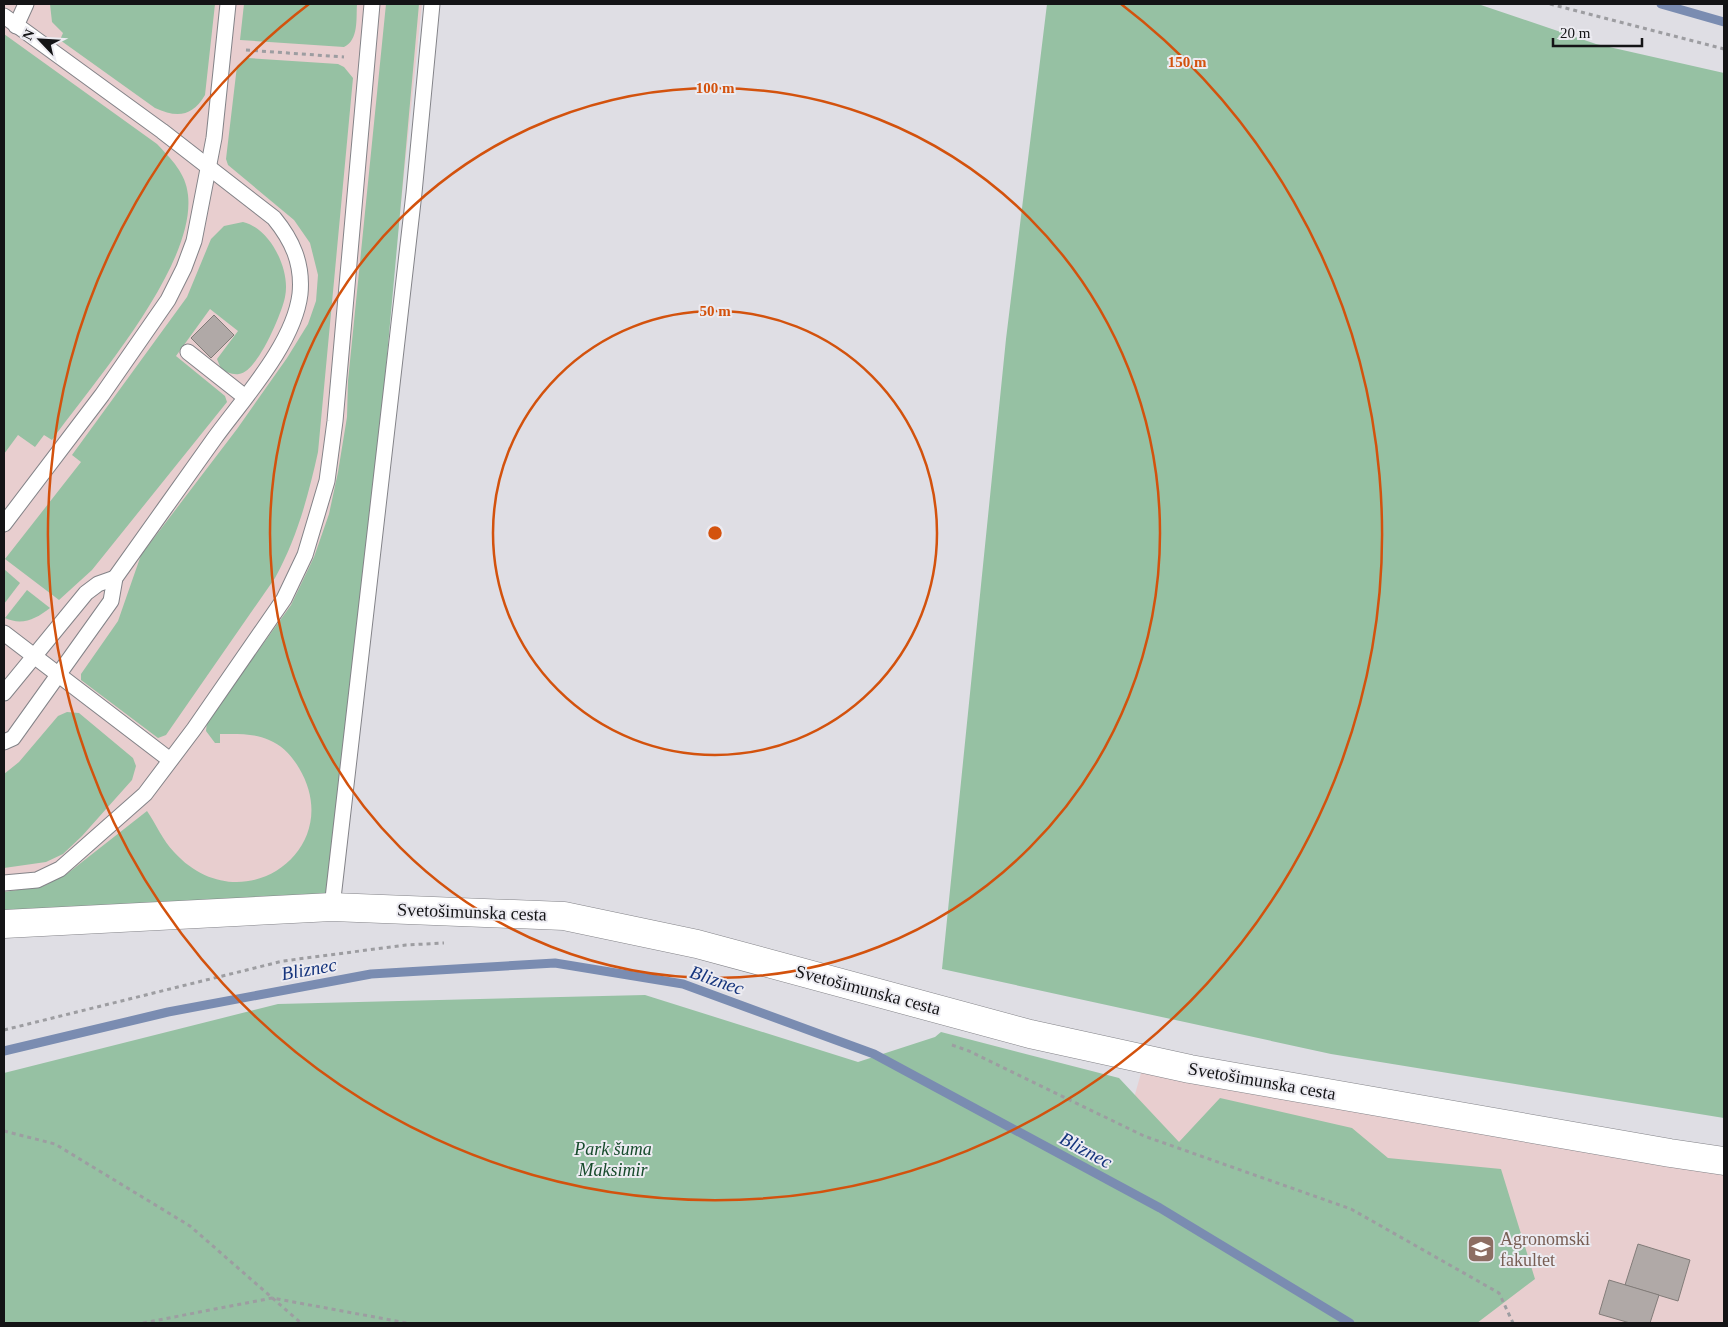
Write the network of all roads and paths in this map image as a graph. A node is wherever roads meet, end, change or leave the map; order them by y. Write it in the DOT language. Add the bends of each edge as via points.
graph roads {
  1 [pos="26,4"];
  2 [pos="228,4"];
  3 [pos="372,4"];
  4 [pos="432,4"];
  5 [pos="1550,4"];
  6 [pos="4,16"];
  7 [pos="16,26"];
  8 [pos="223,48"];
  9 [pos="1724,49"];
  10 [pos="367,59"];
  11 [pos="209,167"];
  12 [pos="188,352"];
  13 [pos="245,397"];
  14 [pos="4,524"];
  15 [pos="115,578"];
  16 [pos="4,633"];
  17 [pos="33,656"];
  18 [pos="58,675"];
  19 [pos="4,693"];
  20 [pos="4,742"];
  21 [pos="170,760"];
  22 [pos="4,883"];
  23 [pos="332,907"];
  24 [pos="4,924"];
  25 [pos="454,942"];
  26 [pos="4,1030"];
  27 [pos="950,1045"];
  28 [pos="4,1131"];
  29 [pos="1724,1161"];
  30 [pos="272,1298"];
  31 [pos="143,1323"];
  32 [pos="301,1323"];
  33 [pos="407,1323"];
  34 [pos="1513,1323"];
  1 -- 7 [label="lane"];
  2 -- 8 [label="lane"];
  3 -- 10 [label="lane"];
  4 -- 23 [label="lane" via="414,193"];
  5 -- 9 [label="path"];
  6 -- 7 [label="lane"];
  7 -- 11 [label="lane"];
  8 -- 10 [label="path"];
  8 -- 11 [label="lane"];
  10 -- 21 [label="lane" via="335,420 328,481 316,524 284,599"];
  11 -- 13 [label="lane" via="274,218 286,233 300,266 300,294 290,326"];
  11 -- 14 [label="lane" via="194,241 168,300 102,395"];
  12 -- 13 [label="lane"];
  13 -- 15 [label="lane"];
  15 -- 17 [label="lane" via="86,593"];
  15 -- 18 [label="lane" via="111,601"];
  16 -- 17 [label="lane"];
  17 -- 18 [label="lane"];
  17 -- 19 [label="lane"];
  18 -- 20 [label="lane" via="12,738"];
  18 -- 21 [label="lane"];
  21 -- 22 [label="lane" via="145,794 60,869 37,880"];
  23 -- 24 [label="street, Svetošimunska cesta"];
  23 -- 29 [label="street, Svetošimunska cesta" via="564,916 697,944 1030,1034 1190,1068"];
  25 -- 26 [label="path" via="284,961"];
  27 -- 34 [label="path" via="969,1051 1144,1136 1351,1209 1499,1293"];
  28 -- 30 [label="path" via="55,1144 182,1221"];
  30 -- 31 [label="path"];
  30 -- 32 [label="path"];
  30 -- 33 [label="path"];
}
